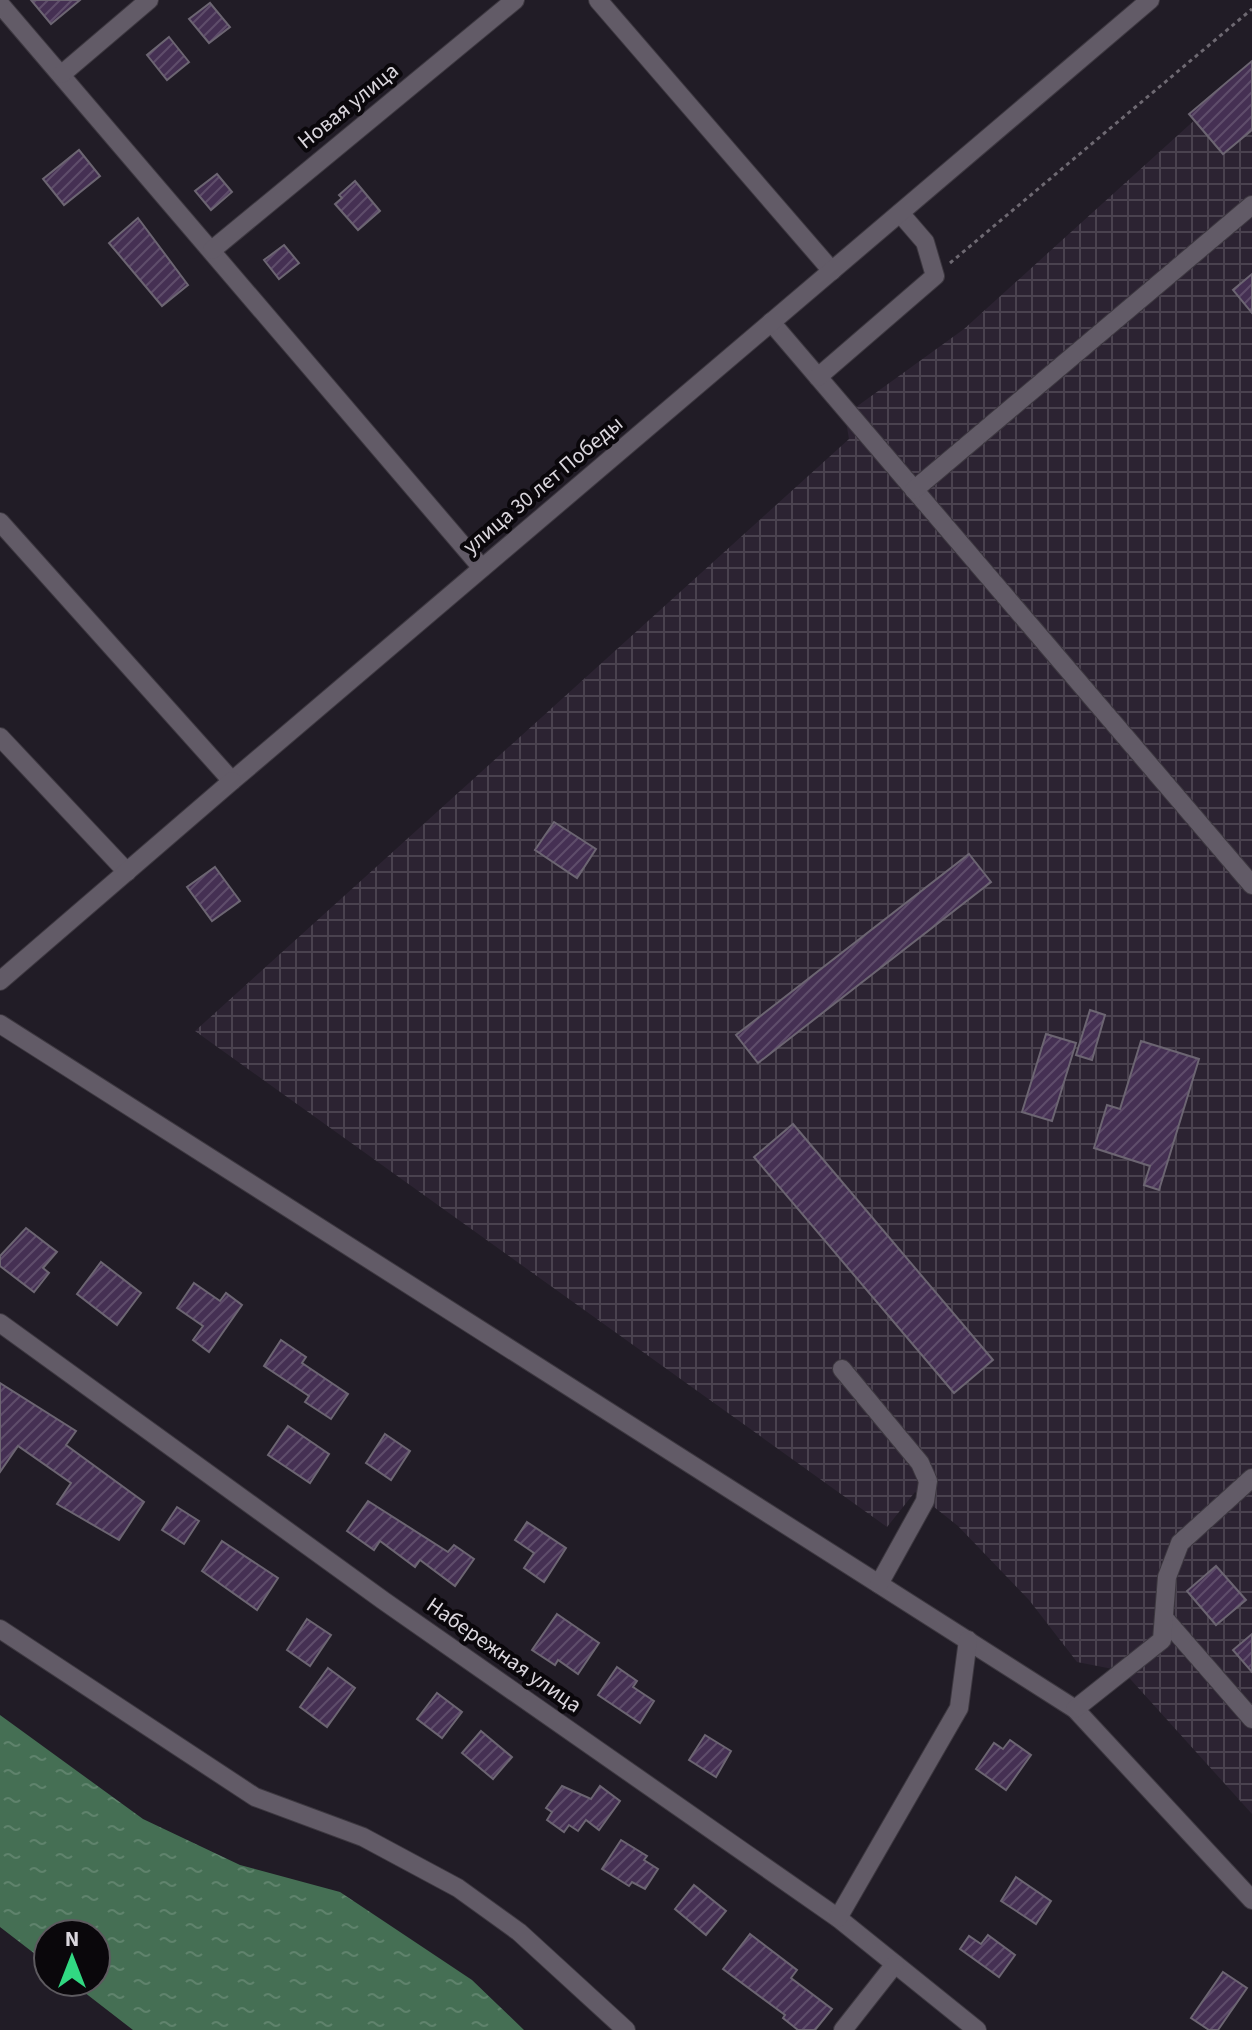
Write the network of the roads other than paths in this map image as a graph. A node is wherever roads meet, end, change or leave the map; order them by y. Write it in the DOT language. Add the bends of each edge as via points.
graph roads {
  1 [pos="149,0"];
  2 [pos="515,0"];
  3 [pos="598,0"];
  4 [pos="1150,0"];
  5 [pos="0,4"];
  6 [pos="62,74"];
  7 [pos="1252,205"];
  8 [pos="900,213"];
  9 [pos="212,250"];
  10 [pos="832,271"];
  11 [pos="771,322"];
  12 [pos="818,377"];
  13 [pos="914,490"];
  14 [pos="0,522"];
  15 [pos="482,568"];
  16 [pos="0,737"];
  17 [pos="232,781"];
  18 [pos="127,872"];
  19 [pos="1252,885"];
  20 [pos="0,981"];
  21 [pos="0,1024"];
  22 [pos="0,1323"];
  23 [pos="842,1369"];
  24 [pos="1252,1478"];
  25 [pos="879,1584"];
  26 [pos="1164,1618"];
  27 [pos="0,1629"];
  28 [pos="968,1640"];
  29 [pos="1075,1709"];
  30 [pos="1252,1719"];
  31 [pos="1248,1887"];
  32 [pos="838,1918"];
  33 [pos="895,1964"];
  34 [pos="626,2030"];
  35 [pos="843,2030"];
  36 [pos="977,2030"];
  1 -- 6 [label="street"];
  2 -- 9 [label="street, Новая улица"];
  3 -- 10 [label="street"];
  4 -- 8 [label="street, улица 30 лет Победы"];
  5 -- 6 [label="street"];
  6 -- 9 [label="street"];
  7 -- 13 [label="street"];
  8 -- 10 [label="street, улица 30 лет Победы"];
  8 -- 12 [label="street" via="925,242 935,276"];
  9 -- 15 [label="street"];
  10 -- 11 [label="street, улица 30 лет Победы"];
  11 -- 12 [label="street"];
  11 -- 15 [label="street, улица 30 лет Победы"];
  12 -- 13 [label="street"];
  13 -- 19 [label="street"];
  14 -- 17 [label="street"];
  15 -- 17 [label="street, улица 30 лет Победы"];
  16 -- 18 [label="street"];
  17 -- 18 [label="street, улица 30 лет Победы"];
  18 -- 20 [label="street, улица 30 лет Победы"];
  21 -- 25 [label="street"];
  22 -- 32 [label="street, Набережная улица" via="384,1601"];
  23 -- 25 [label="street" via="920,1463 928,1481 925,1501"];
  24 -- 26 [label="street" via="1180,1543 1167,1577"];
  25 -- 28 [label="street"];
  26 -- 29 [label="street" via="1162,1640"];
  26 -- 30 [label="street"];
  27 -- 34 [label="street" via="255,1797 363,1837 458,1888 519,1932"];
  28 -- 29 [label="street"];
  28 -- 32 [label="street" via="959,1708"];
  29 -- 31 [label="street"];
  32 -- 33 [label="street, Набережная улица"];
  33 -- 35 [label="street"];
  33 -- 36 [label="street, Набережная улица"];
}
